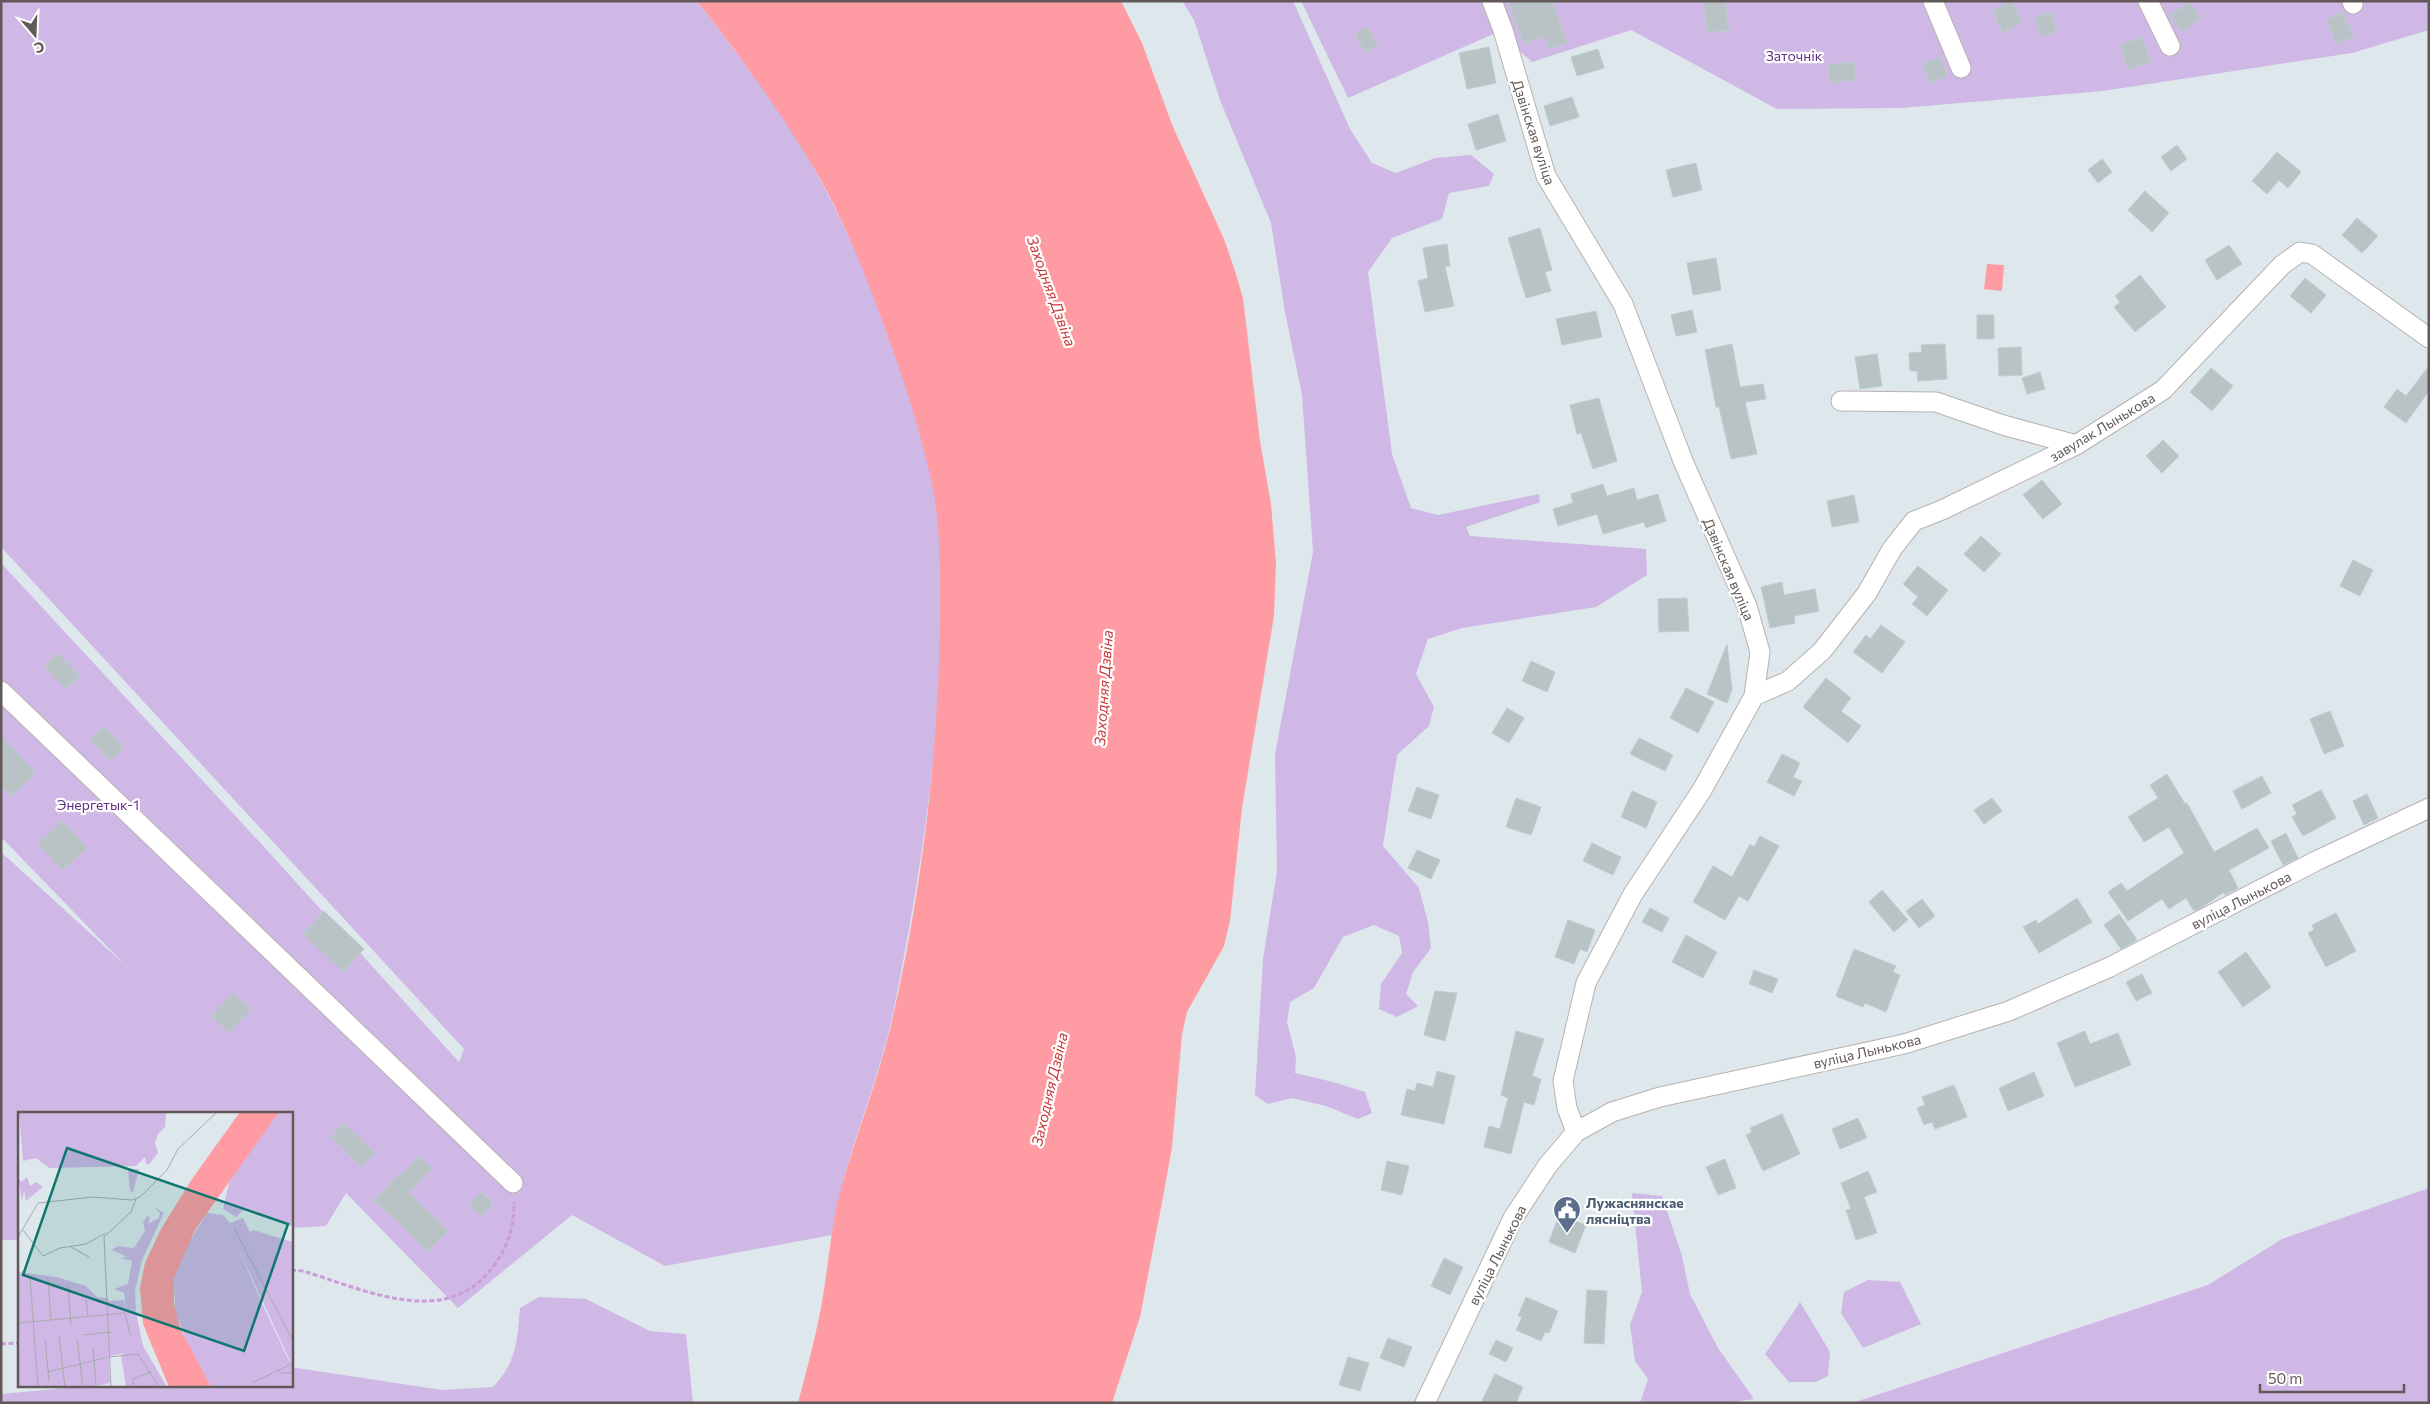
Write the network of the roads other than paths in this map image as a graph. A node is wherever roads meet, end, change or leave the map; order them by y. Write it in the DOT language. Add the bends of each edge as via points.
graph roads {
  1 [pos="1492,1"];
  2 [pos="1933,1"];
  3 [pos="2148,1"];
  4 [pos="2170,46"];
  5 [pos="1961,68"];
  6 [pos="2429,338"];
  7 [pos="1841,401"];
  8 [pos="2076,445"];
  9 [pos="1,690"];
  10 [pos="1754,696"];
  11 [pos="2429,808"];
  12 [pos="1576,1132"];
  13 [pos="513,1184"];
  14 [pos="1425,1403"];
  1 -- 10 [label="street, Дзвінская вуліца" via="1546,176 1623,304 1683,462 1747,606 1760,652"];
  2 -- 5 [label="street"];
  3 -- 4 [label="street"];
  6 -- 8 [label="street, завулак Лынькова" via="2312,254 2300,252 2282,265 2163,390"];
  7 -- 8 [label="street" via="1936,402"];
  8 -- 10 [label="street, завулак Лынькова" via="1914,521 1892,549 1867,592 1822,651 1788,681"];
  9 -- 13 [label="street"];
  10 -- 12 [label="street, Дзвінская вуліца" via="1702,790 1633,894 1586,983 1563,1081 1566,1108"];
  11 -- 12 [label="street, вуліца Лынькова" via="2318,860 2110,968 2009,1011 1904,1044 1660,1097 1612,1112"];
  12 -- 14 [label="street, вуліца Лынькова" via="1548,1165 1513,1218"];
}
